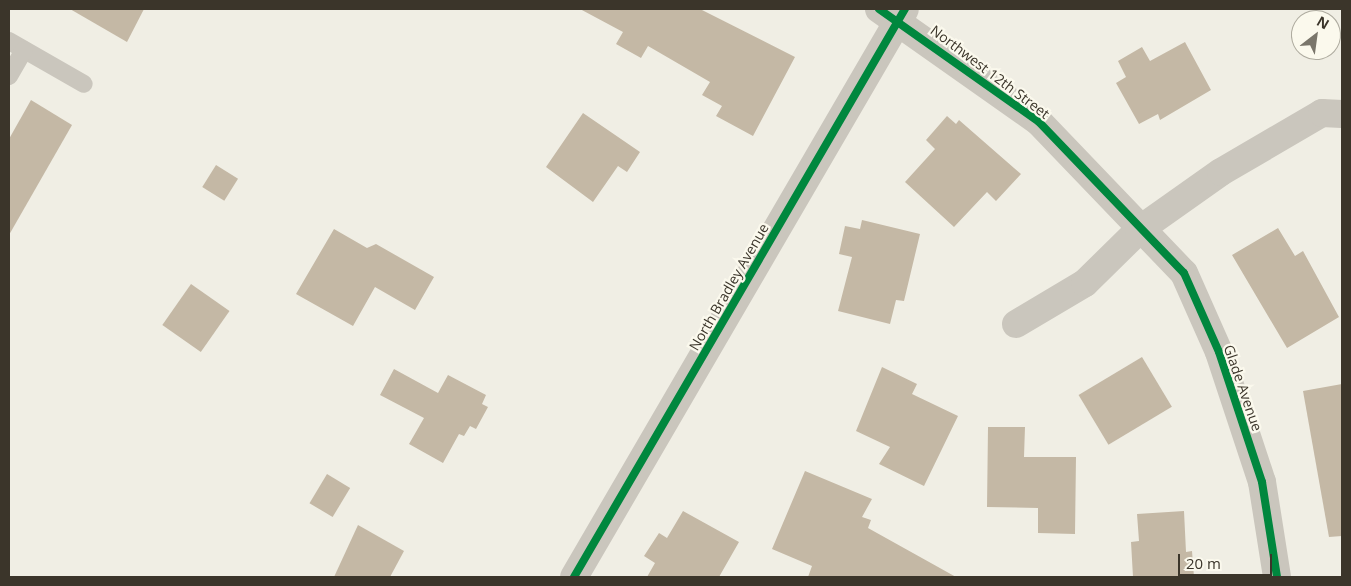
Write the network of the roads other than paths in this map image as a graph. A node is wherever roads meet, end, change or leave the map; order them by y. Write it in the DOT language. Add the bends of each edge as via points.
graph roads {
  1 [pos="895,13"];
  2 [pos="9,41"];
  3 [pos="24,50"];
  4 [pos="9,76"];
  5 [pos="84,84"];
  6 [pos="1342,114"];
  7 [pos="1139,230"];
  8 [pos="1016,324"];
  9 [pos="574,577"];
  10 [pos="1277,577"];
  1 -- 7 [label="street, Northwest 12th Street" via="1039,122"];
  1 -- 9 [label="street, North Bradley Avenue"];
  2 -- 3 [label="lane"];
  3 -- 4 [label="lane"];
  3 -- 5 [label="lane"];
  6 -- 7 [label="street" via="1322,114 1221,172"];
  7 -- 8 [label="street" via="1085,283"];
  7 -- 10 [label="street, Glade Avenue" via="1184,273 1219,352 1262,482"];
}
